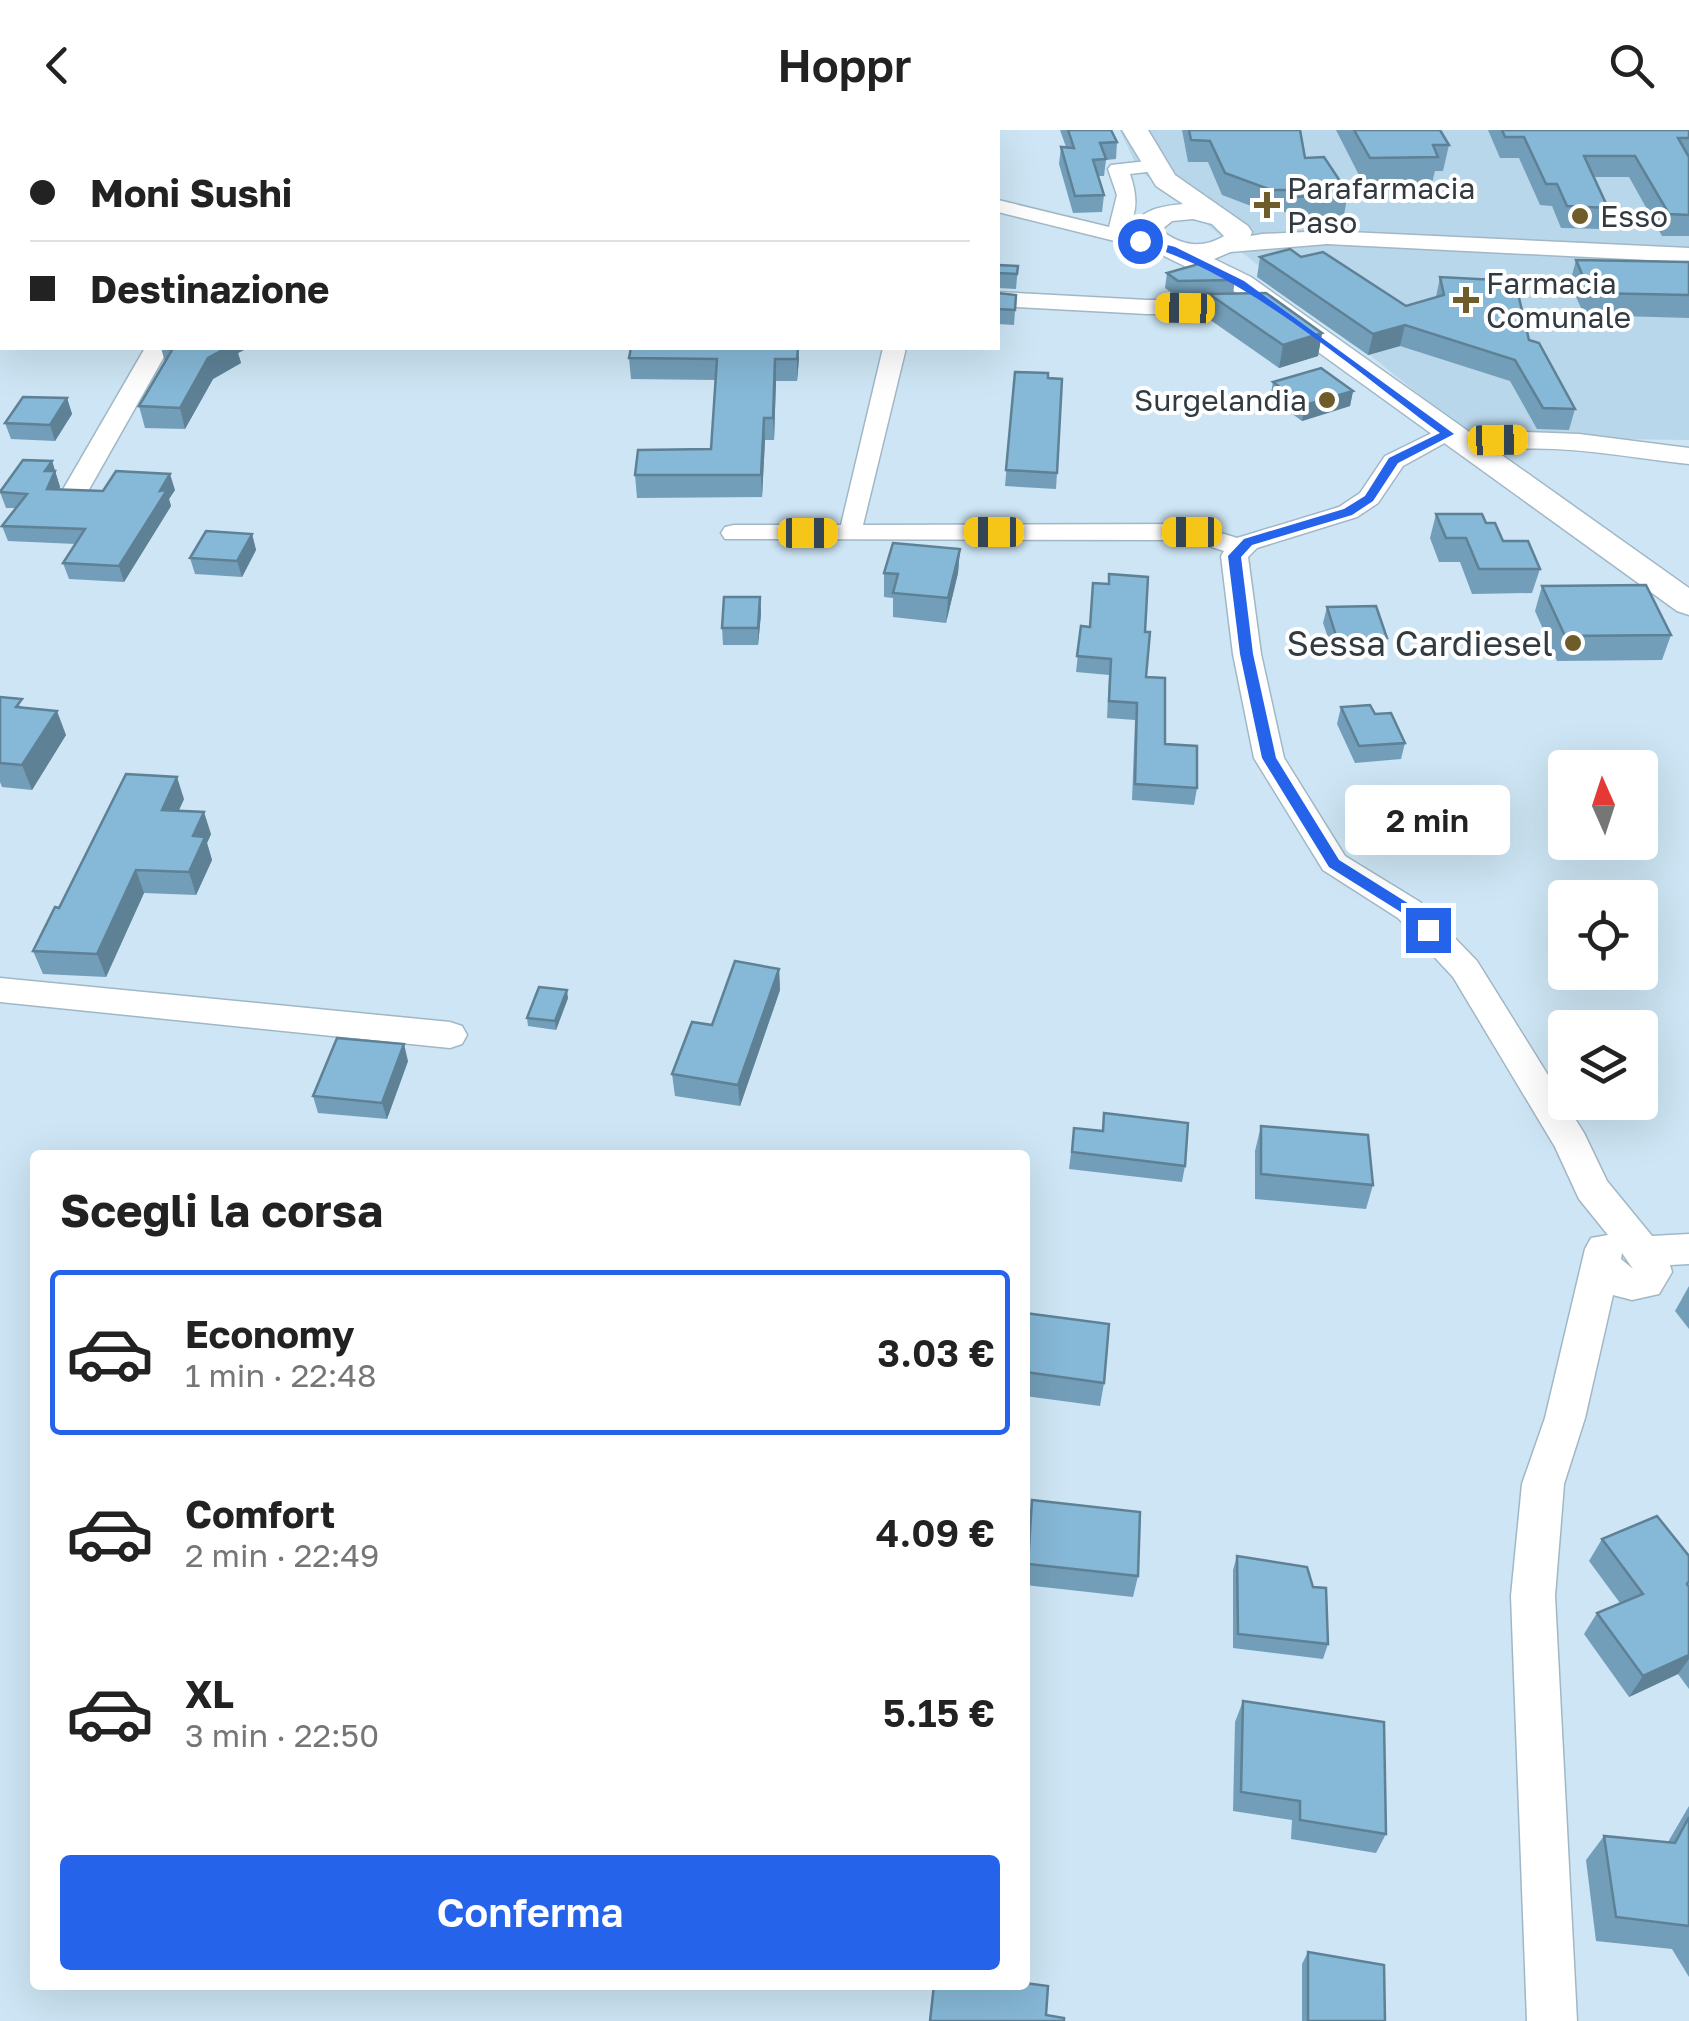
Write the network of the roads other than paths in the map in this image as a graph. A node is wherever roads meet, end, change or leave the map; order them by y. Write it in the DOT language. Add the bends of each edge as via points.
graph roads {
  1 [pos="1135,130"];
  2 [pos="1160,173"];
  3 [pos="1000,206"];
  4 [pos="1152,220"];
  5 [pos="1078,226"];
  6 [pos="1119,226"];
  7 [pos="1226,232"];
  8 [pos="1172,249"];
  9 [pos="1689,255"];
  10 [pos="1241,283"];
  11 [pos="1000,299"];
  12 [pos="1269,306"];
  13 [pos="156,350"];
  14 [pos="894,350"];
  15 [pos="1459,441"];
  16 [pos="1689,456"];
  17 [pos="74,493"];
  18 [pos="852,522"];
  19 [pos="734,534"];
  20 [pos="1240,548"];
  21 [pos="1689,604"];
  22 [pos="0,990"];
  23 [pos="450,1035"];
  24 [pos="1689,1249"];
  25 [pos="1637,1263"];
  26 [pos="1552,2021"];
  1 -- 2 [label="main road"];
  2 -- 4 [label="main road" via="1166,198"];
  2 -- 6 [label="street" via="1118,169 1127,194"];
  2 -- 7 [label="main road"];
  3 -- 5 [label="street"];
  4 -- 6 [label="street"];
  4 -- 7 [label="main road" via="1186,211"];
  4 -- 8 [label="main road" via="1148,235"];
  5 -- 6 [label="street"];
  5 -- 8 [label="street"];
  7 -- 8 [label="main road" via="1200,252"];
  7 -- 9 [label="street"];
  7 -- 10 [label="main road" via="1222,259"];
  8 -- 10 [label="main road"];
  10 -- 12 [label="main road"];
  11 -- 12 [label="street"];
  12 -- 15 [label="main road"];
  13 -- 17 [label="street"];
  14 -- 18 [label="street"];
  15 -- 16 [label="street" via="1572,438"];
  15 -- 20 [label="street" via="1394,460 1369,498 1348,512"];
  15 -- 21 [label="main road"];
  19 -- 20 [label="street" via="1192,532"];
  20 -- 25 [label="street" via="1234,556 1247,654 1269,758 1334,863 1409,910 1465,969"];
  22 -- 23 [label="street"];
  24 -- 25 [label="street"];
  25 -- 26 [label="street" via="1587,1330 1543,1484 1533,1596"];
}
